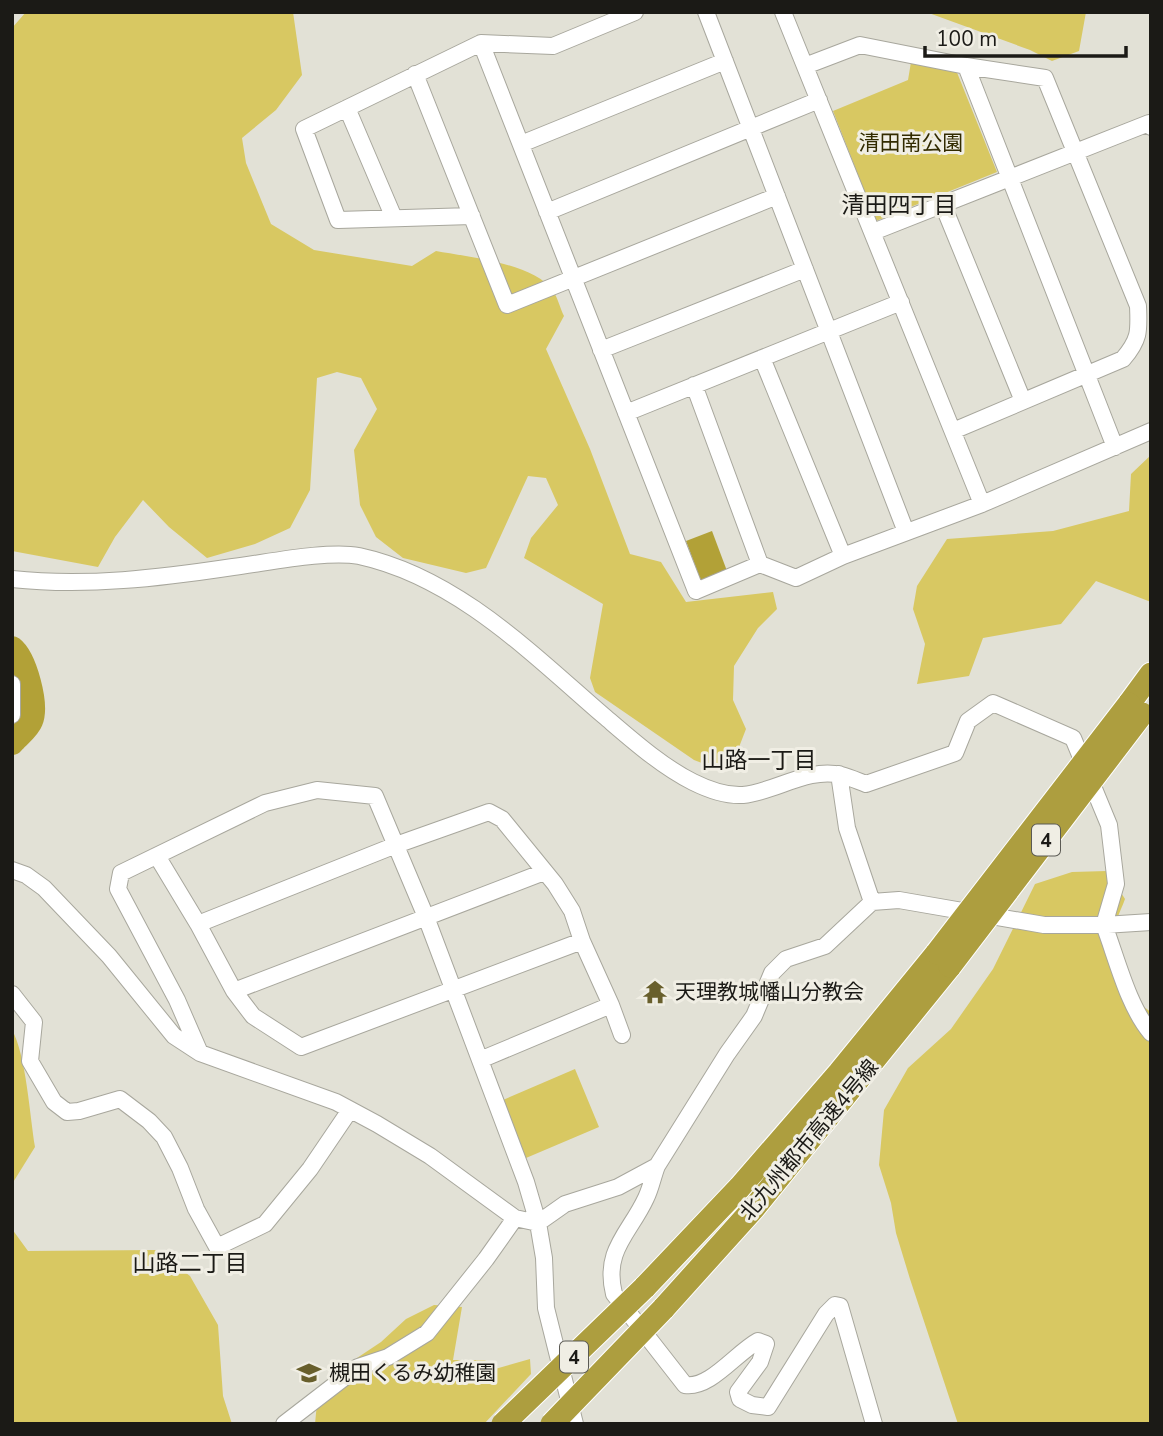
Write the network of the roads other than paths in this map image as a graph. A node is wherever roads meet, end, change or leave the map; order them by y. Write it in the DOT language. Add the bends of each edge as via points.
graph roads {
  1 [pos="635,12"];
  2 [pos="706,12"];
  3 [pos="783,12"];
  4 [pos="481,43"];
  5 [pos="725,61"];
  6 [pos="805,66"];
  7 [pos="966,66"];
  8 [pos="415,74"];
  9 [pos="819,100"];
  10 [pos="347,108"];
  11 [pos="1151,127"];
  12 [pos="751,128"];
  13 [pos="521,144"];
  14 [pos="1075,152"];
  15 [pos="1010,178"];
  16 [pos="777,196"];
  17 [pos="943,205"];
  18 [pos="547,212"];
  19 [pos="472,216"];
  20 [pos="394,218"];
  21 [pos="873,233"];
  22 [pos="805,269"];
  23 [pos="573,278"];
  24 [pos="901,302"];
  25 [pos="829,331"];
  26 [pos="601,350"];
  27 [pos="762,358"];
  28 [pos="1087,375"];
  29 [pos="694,385"];
  30 [pos="1023,401"];
  31 [pos="626,413"];
  32 [pos="953,431"];
  33 [pos="1151,431"];
  34 [pos="1115,447"];
  35 [pos="982,504"];
  36 [pos="906,532"];
  37 [pos="843,556"];
  38 [pos="760,564"];
  39 [pos="12,579"];
  40 [pos="1151,674"];
  41 [pos="12,684"];
  42 [pos="1141,707"];
  43 [pos="12,715"];
  44 [pos="839,774"];
  45 [pos="396,845"];
  46 [pos="157,856"];
  47 [pos="12,870"];
  48 [pos="544,872"];
  49 [pos="872,902"];
  50 [pos="426,917"];
  51 [pos="1151,922"];
  52 [pos="198,924"];
  53 [pos="1104,925"];
  54 [pos="582,941"];
  55 [pos="943,960"];
  56 [pos="453,990"];
  57 [pos="234,991"];
  58 [pos="12,994"];
  59 [pos="611,1006"];
  60 [pos="1151,1033"];
  61 [pos="622,1035"];
  62 [pos="200,1054"];
  63 [pos="480,1060"];
  64 [pos="350,1110"];
  65 [pos="657,1166"];
  66 [pos="515,1217"];
  67 [pos="538,1223"];
  68 [pos="284,1424"];
  69 [pos="503,1424"];
  70 [pos="552,1424"];
  71 [pos="575,1424"];
  72 [pos="874,1424"];
  1 -- 4 [label="street" via="554,46"];
  2 -- 5 [label="street"];
  3 -- 6 [label="street"];
  4 -- 8 [label="street"];
  4 -- 13 [label="street"];
  5 -- 12 [label="street"];
  5 -- 13 [label="street"];
  6 -- 7 [label="street" via="860,45"];
  6 -- 9 [label="street"];
  7 -- 14 [label="street" via="1045,78"];
  7 -- 15 [label="street"];
  8 -- 10 [label="street"];
  8 -- 19 [label="street"];
  9 -- 12 [label="street"];
  9 -- 21 [label="street"];
  10 -- 20 [label="street"];
  10 -- 20 [label="street" via="304,129 338,220"];
  11 -- 14 [label="street" via="1149,123"];
  12 -- 16 [label="street"];
  12 -- 18 [label="street"];
  13 -- 18 [label="street"];
  14 -- 15 [label="street"];
  14 -- 28 [label="street" via="1138,306 1135,345 1123,359"];
  15 -- 17 [label="street"];
  15 -- 28 [label="street"];
  16 -- 22 [label="street"];
  16 -- 23 [label="street"];
  17 -- 21 [label="street"];
  17 -- 30 [label="street"];
  18 -- 23 [label="street"];
  19 -- 20 [label="street"];
  19 -- 23 [label="street" via="508,305"];
  21 -- 24 [label="street"];
  22 -- 25 [label="street"];
  22 -- 26 [label="street"];
  23 -- 26 [label="street"];
  24 -- 25 [label="street"];
  24 -- 32 [label="street"];
  25 -- 27 [label="street"];
  25 -- 36 [label="street"];
  26 -- 31 [label="street"];
  27 -- 29 [label="street"];
  27 -- 37 [label="street"];
  28 -- 30 [label="street"];
  28 -- 34 [label="street"];
  29 -- 31 [label="street"];
  29 -- 38 [label="street"];
  30 -- 32 [label="street"];
  31 -- 38 [label="street" via="696,591"];
  32 -- 35 [label="street"];
  33 -- 34 [label="street"];
  34 -- 35 [label="street"];
  35 -- 36 [label="street"];
  36 -- 37 [label="street"];
  37 -- 38 [label="street" via="796,578"];
  39 -- 44 [label="street" via="114,581 289,559 358,556 412,572 466,603 624,734 693,782 743,795 809,776"];
  40 -- 42 [label="highway, 4"];
  41 -- 43 [label="street"];
  42 -- 55 [label="highway, 4, bridge"];
  44 -- 49 [label="street" via="847,828"];
  44 -- 53 [label="street" via="866,785 956,753 968,722 993,704 1073,738 1109,825 1116,884"];
  45 -- 46 [label="street" via="375,796 317,790 265,803"];
  45 -- 48 [label="street" via="489,812 502,819"];
  45 -- 50 [label="street"];
  45 -- 52 [label="street"];
  46 -- 52 [label="street"];
  46 -- 62 [label="street" via="121,873 118,889"];
  47 -- 62 [label="street" via="44,887 109,956 174,1036"];
  48 -- 50 [label="street"];
  48 -- 54 [label="street" via="572,911"];
  49 -- 53 [label="street" via="899,900 1044,925"];
  49 -- 65 [label="street" via="825,946 786,959 772,973 754,1016"];
  50 -- 56 [label="street"];
  50 -- 57 [label="street"];
  51 -- 53 [label="street"];
  52 -- 57 [label="street"];
  53 -- 60 [label="street" via="1142,1023"];
  54 -- 56 [label="street"];
  54 -- 59 [label="street"];
  55 -- 69 [label="highway, 北九州都市高速4号線 / 4, bridge" via="644,1288"];
  55 -- 70 [label="highway, 北九州都市高速4号線 / 4, bridge" via="754,1208"];
  56 -- 57 [label="street" via="300,1047 253,1016"];
  56 -- 63 [label="street"];
  58 -- 64 [label="street" via="34,1022 30,1061 54,1102 68,1112 120,1099 149,1121 164,1137 217,1247 265,1224"];
  59 -- 61 [label="street"];
  59 -- 63 [label="street"];
  62 -- 64 [label="street"];
  63 -- 67 [label="street"];
  64 -- 66 [label="street" via="430,1156"];
  65 -- 67 [label="street" via="618,1187 565,1204"];
  65 -- 72 [label="street" via="646,1199 617,1245 611,1280 614,1294 685,1385 694,1387 706,1381 758,1341 766,1344 760,1362 737,1392 752,1405 768,1407 835,1305"];
  66 -- 67 [label="street"];
  66 -- 68 [label="street" via="427,1333 358,1367"];
  67 -- 71 [label="street" via="546,1308"];
}
